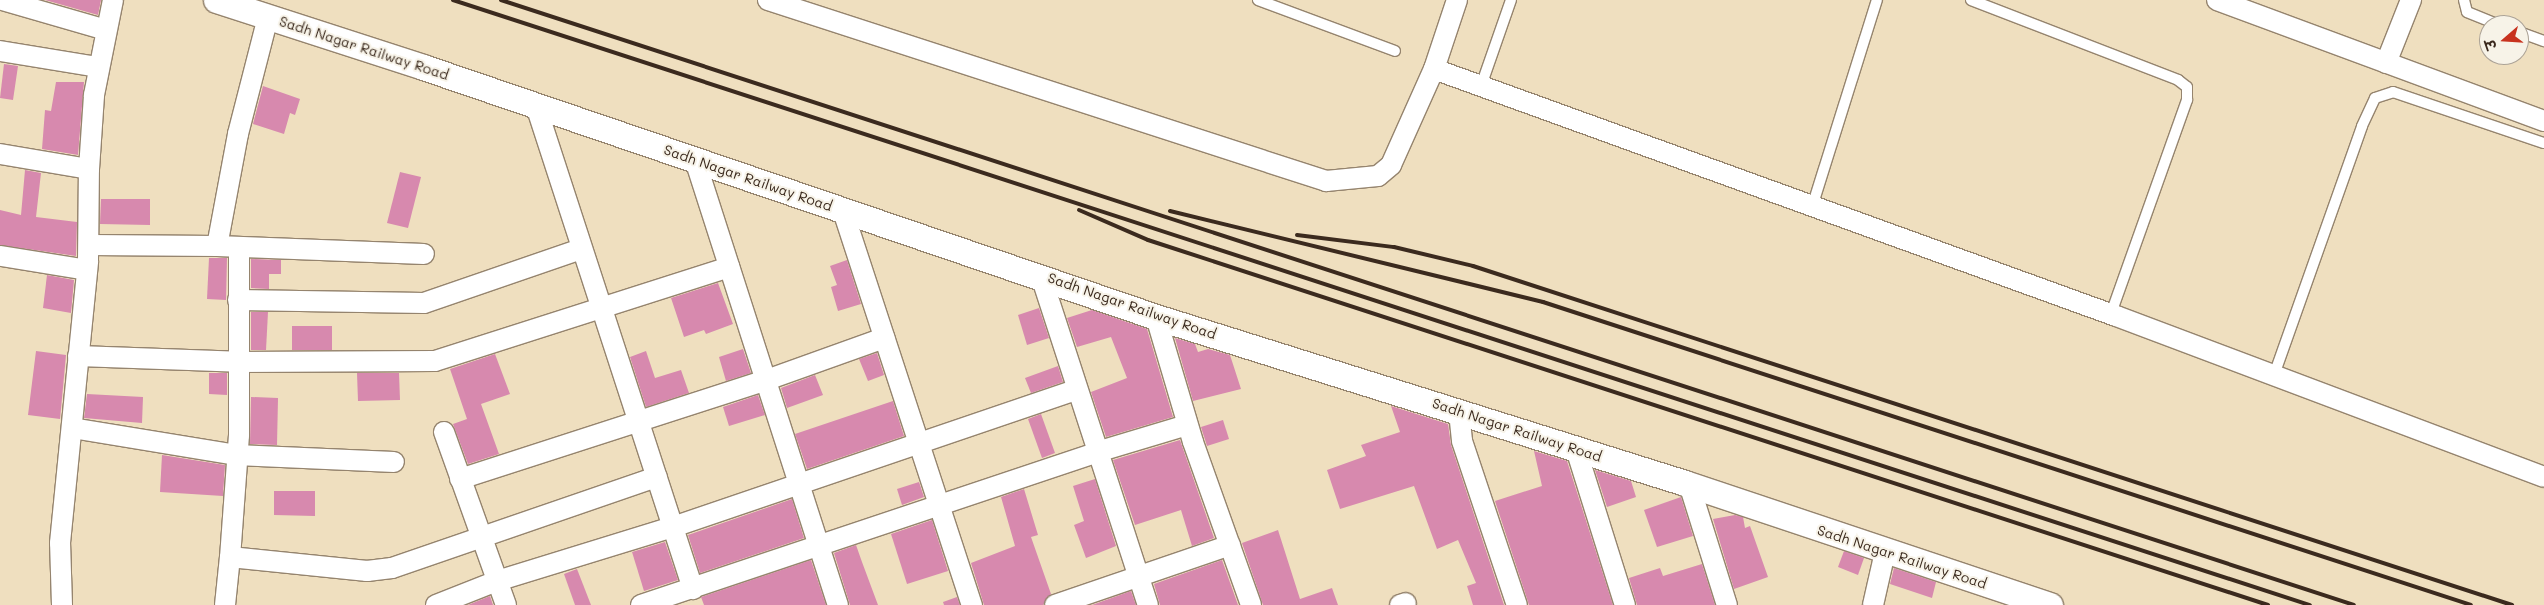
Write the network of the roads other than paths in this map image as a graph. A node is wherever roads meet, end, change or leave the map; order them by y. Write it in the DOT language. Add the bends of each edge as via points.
graph roads {
  1 [pos="2,0"];
  2 [pos="113,0"];
  3 [pos="216,0"];
  4 [pos="768,0"];
  5 [pos="1258,0"];
  6 [pos="1457,0"];
  7 [pos="1511,0"];
  8 [pos="1877,0"];
  9 [pos="1971,0"];
  10 [pos="2217,0"];
  11 [pos="2411,0"];
  12 [pos="2464,0"];
  13 [pos="268,17"];
  14 [pos="2479,17"];
  15 [pos="106,30"];
  16 [pos="2529,36"];
  17 [pos="2544,41"];
  18 [pos="0,51"];
  19 [pos="1395,51"];
  20 [pos="2386,63"];
  21 [pos="98,67"];
  22 [pos="1434,69"];
  23 [pos="1481,86"];
  24 [pos="536,106"];
  25 [pos="2544,121"];
  26 [pos="2544,143"];
  27 [pos="0,154"];
  28 [pos="695,160"];
  29 [pos="89,169"];
  30 [pos="1812,207"];
  31 [pos="843,211"];
  32 [pos="88,245"];
  33 [pos="217,246"];
  34 [pos="239,248"];
  35 [pos="581,249"];
  36 [pos="424,254"];
  37 [pos="0,257"];
  38 [pos="729,267"];
  39 [pos="87,270"];
  40 [pos="1040,276"];
  41 [pos="238,300"];
  42 [pos="602,307"];
  43 [pos="2111,314"];
  44 [pos="1156,317"];
  45 [pos="884,338"];
  46 [pos="78,356"];
  47 [pos="238,362"];
  48 [pos="2274,375"];
  49 [pos="766,380"];
  50 [pos="1076,390"];
  51 [pos="1459,412"];
  52 [pos="637,420"];
  53 [pos="1187,425"];
  54 [pos="72,428"];
  55 [pos="444,432"];
  56 [pos="918,442"];
  57 [pos="1576,449"];
  58 [pos="1097,452"];
  59 [pos="236,455"];
  60 [pos="394,462"];
  61 [pos="657,477"];
  62 [pos="2544,478"];
  63 [pos="460,479"];
  64 [pos="799,483"];
  65 [pos="1688,484"];
  66 [pos="940,507"];
  67 [pos="673,527"];
  68 [pos="482,539"];
  69 [pos="818,544"];
  70 [pos="1230,545"];
  71 [pos="1885,552"];
  72 [pos="230,557"];
  73 [pos="1138,575"];
  74 [pos="497,581"];
  75 [pos="693,589"];
  76 [pos="62,605"];
  77 [pos="225,605"];
  78 [pos="436,605"];
  79 [pos="506,605"];
  80 [pos="641,605"];
  81 [pos="838,605"];
  82 [pos="972,605"];
  83 [pos="1055,605"];
  84 [pos="1148,605"];
  85 [pos="1251,605"];
  86 [pos="1517,605"];
  87 [pos="1625,605"];
  88 [pos="1727,605"];
  89 [pos="1874,605"];
  90 [pos="2050,605"];
  1 -- 15 [label="street"];
  2 -- 15 [label="street"];
  3 -- 13 [label="street, Sadh Nagar Railway Road"];
  4 -- 22 [label="street" via="1326,181 1374,176 1388,169"];
  5 -- 19 [label="lane"];
  6 -- 22 [label="street"];
  7 -- 23 [label="lane"];
  8 -- 30 [label="lane"];
  9 -- 43 [label="lane" via="2178,80 2187,87 2187,100"];
  10 -- 20 [label="street"];
  11 -- 20 [label="street"];
  12 -- 14 [label="lane" via="2467,12"];
  13 -- 24 [label="street, Sadh Nagar Railway Road"];
  13 -- 33 [label="street" via="238,134"];
  15 -- 21 [label="street"];
  16 -- 17 [label="lane"];
  18 -- 21 [label="street"];
  20 -- 25 [label="street"];
  21 -- 29 [label="street"];
  22 -- 23 [label="street"];
  23 -- 30 [label="street"];
  24 -- 28 [label="street, Sadh Nagar Railway Road"];
  24 -- 35 [label="street"];
  26 -- 48 [label="lane" via="2393,92 2375,98 2362,126"];
  27 -- 29 [label="street"];
  28 -- 31 [label="street, Sadh Nagar Railway Road"];
  28 -- 38 [label="street"];
  29 -- 32 [label="street"];
  30 -- 43 [label="street"];
  31 -- 40 [label="street, Sadh Nagar Railway Road"];
  31 -- 45 [label="street"];
  32 -- 33 [label="street"];
  32 -- 39 [label="street"];
  33 -- 34 [label="street"];
  34 -- 36 [label="street"];
  34 -- 41 [label="street"];
  35 -- 41 [label="street" via="424,304"];
  35 -- 42 [label="street"];
  37 -- 39 [label="street"];
  38 -- 42 [label="street"];
  38 -- 49 [label="street"];
  39 -- 46 [label="street"];
  40 -- 44 [label="street, Sadh Nagar Railway Road"];
  40 -- 50 [label="street"];
  41 -- 47 [label="street"];
  42 -- 47 [label="street" via="435,362"];
  42 -- 52 [label="street"];
  43 -- 48 [label="street"];
  44 -- 51 [label="street, Sadh Nagar Railway Road"];
  44 -- 53 [label="street"];
  45 -- 49 [label="street"];
  45 -- 56 [label="street"];
  46 -- 47 [label="street"];
  46 -- 54 [label="street"];
  47 -- 59 [label="street"];
  48 -- 62 [label="street"];
  49 -- 52 [label="street"];
  49 -- 64 [label="street"];
  50 -- 56 [label="street"];
  50 -- 58 [label="street"];
  51 -- 57 [label="street, Sadh Nagar Railway Road"];
  51 -- 86 [label="street" via="1462,440"];
  52 -- 61 [label="street"];
  52 -- 63 [label="street"];
  53 -- 58 [label="street"];
  53 -- 70 [label="street"];
  54 -- 59 [label="street"];
  54 -- 76 [label="street" via="60,543"];
  55 -- 63 [label="street"];
  56 -- 64 [label="street"];
  56 -- 66 [label="street"];
  57 -- 65 [label="street, Sadh Nagar Railway Road"];
  57 -- 87 [label="street"];
  58 -- 66 [label="street"];
  58 -- 73 [label="street"];
  59 -- 60 [label="street"];
  59 -- 72 [label="street"];
  61 -- 67 [label="street"];
  61 -- 68 [label="street"];
  63 -- 68 [label="street"];
  64 -- 67 [label="street"];
  64 -- 69 [label="street"];
  65 -- 71 [label="street, Sadh Nagar Railway Road"];
  65 -- 88 [label="street"];
  66 -- 69 [label="street"];
  66 -- 82 [label="street"];
  67 -- 74 [label="street"];
  67 -- 75 [label="street"];
  68 -- 72 [label="street" via="378,570"];
  68 -- 74 [label="street"];
  69 -- 75 [label="street"];
  69 -- 81 [label="street"];
  70 -- 73 [label="street"];
  70 -- 85 [label="street"];
  71 -- 89 [label="street"];
  71 -- 90 [label="street, Sadh Nagar Railway Road"];
  72 -- 77 [label="street"];
  73 -- 83 [label="street"];
  73 -- 84 [label="street"];
  74 -- 78 [label="street"];
  74 -- 79 [label="street"];
  75 -- 80 [label="street"];
}
